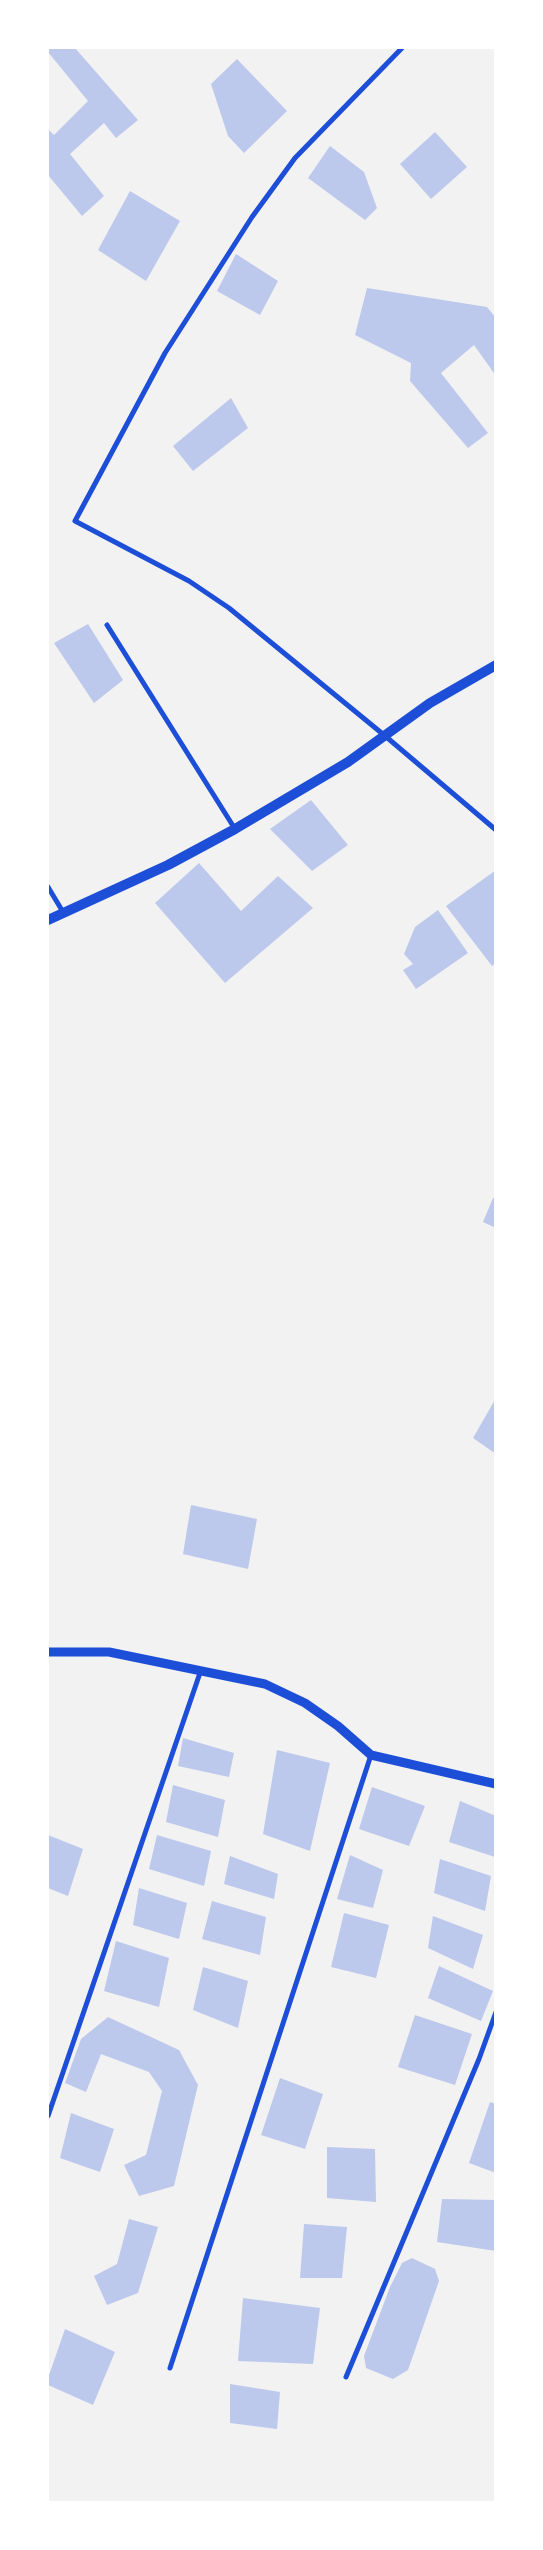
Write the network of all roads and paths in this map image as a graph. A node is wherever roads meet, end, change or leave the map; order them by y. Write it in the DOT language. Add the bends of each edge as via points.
graph roads {
  1 [pos="402,48"];
  2 [pos="107,625"];
  3 [pos="496,665"];
  4 [pos="384,735"];
  5 [pos="235,830"];
  6 [pos="496,830"];
  7 [pos="48,887"];
  8 [pos="63,912"];
  9 [pos="48,920"];
  10 [pos="48,1652"];
  11 [pos="202,1670"];
  12 [pos="371,1755"];
  13 [pos="496,1784"];
  14 [pos="496,2012"];
  15 [pos="48,2116"];
  16 [pos="170,2368"];
  17 [pos="346,2377"];
  1 -- 4 [label="street" via="295,158 252,217 166,353 75,521 189,581 221,603"];
  2 -- 5 [label="street"];
  3 -- 4 [label="main road" via="430,703"];
  4 -- 5 [label="main road" via="348,762"];
  4 -- 6 [label="street"];
  5 -- 8 [label="main road" via="168,865"];
  7 -- 8 [label="street"];
  8 -- 9 [label="main road"];
  10 -- 11 [label="street" via="109,1652"];
  11 -- 12 [label="street" via="265,1684 306,1703"];
  11 -- 15 [label="street"];
  12 -- 13 [label="street"];
  12 -- 16 [label="street"];
  14 -- 17 [label="street"];
}
